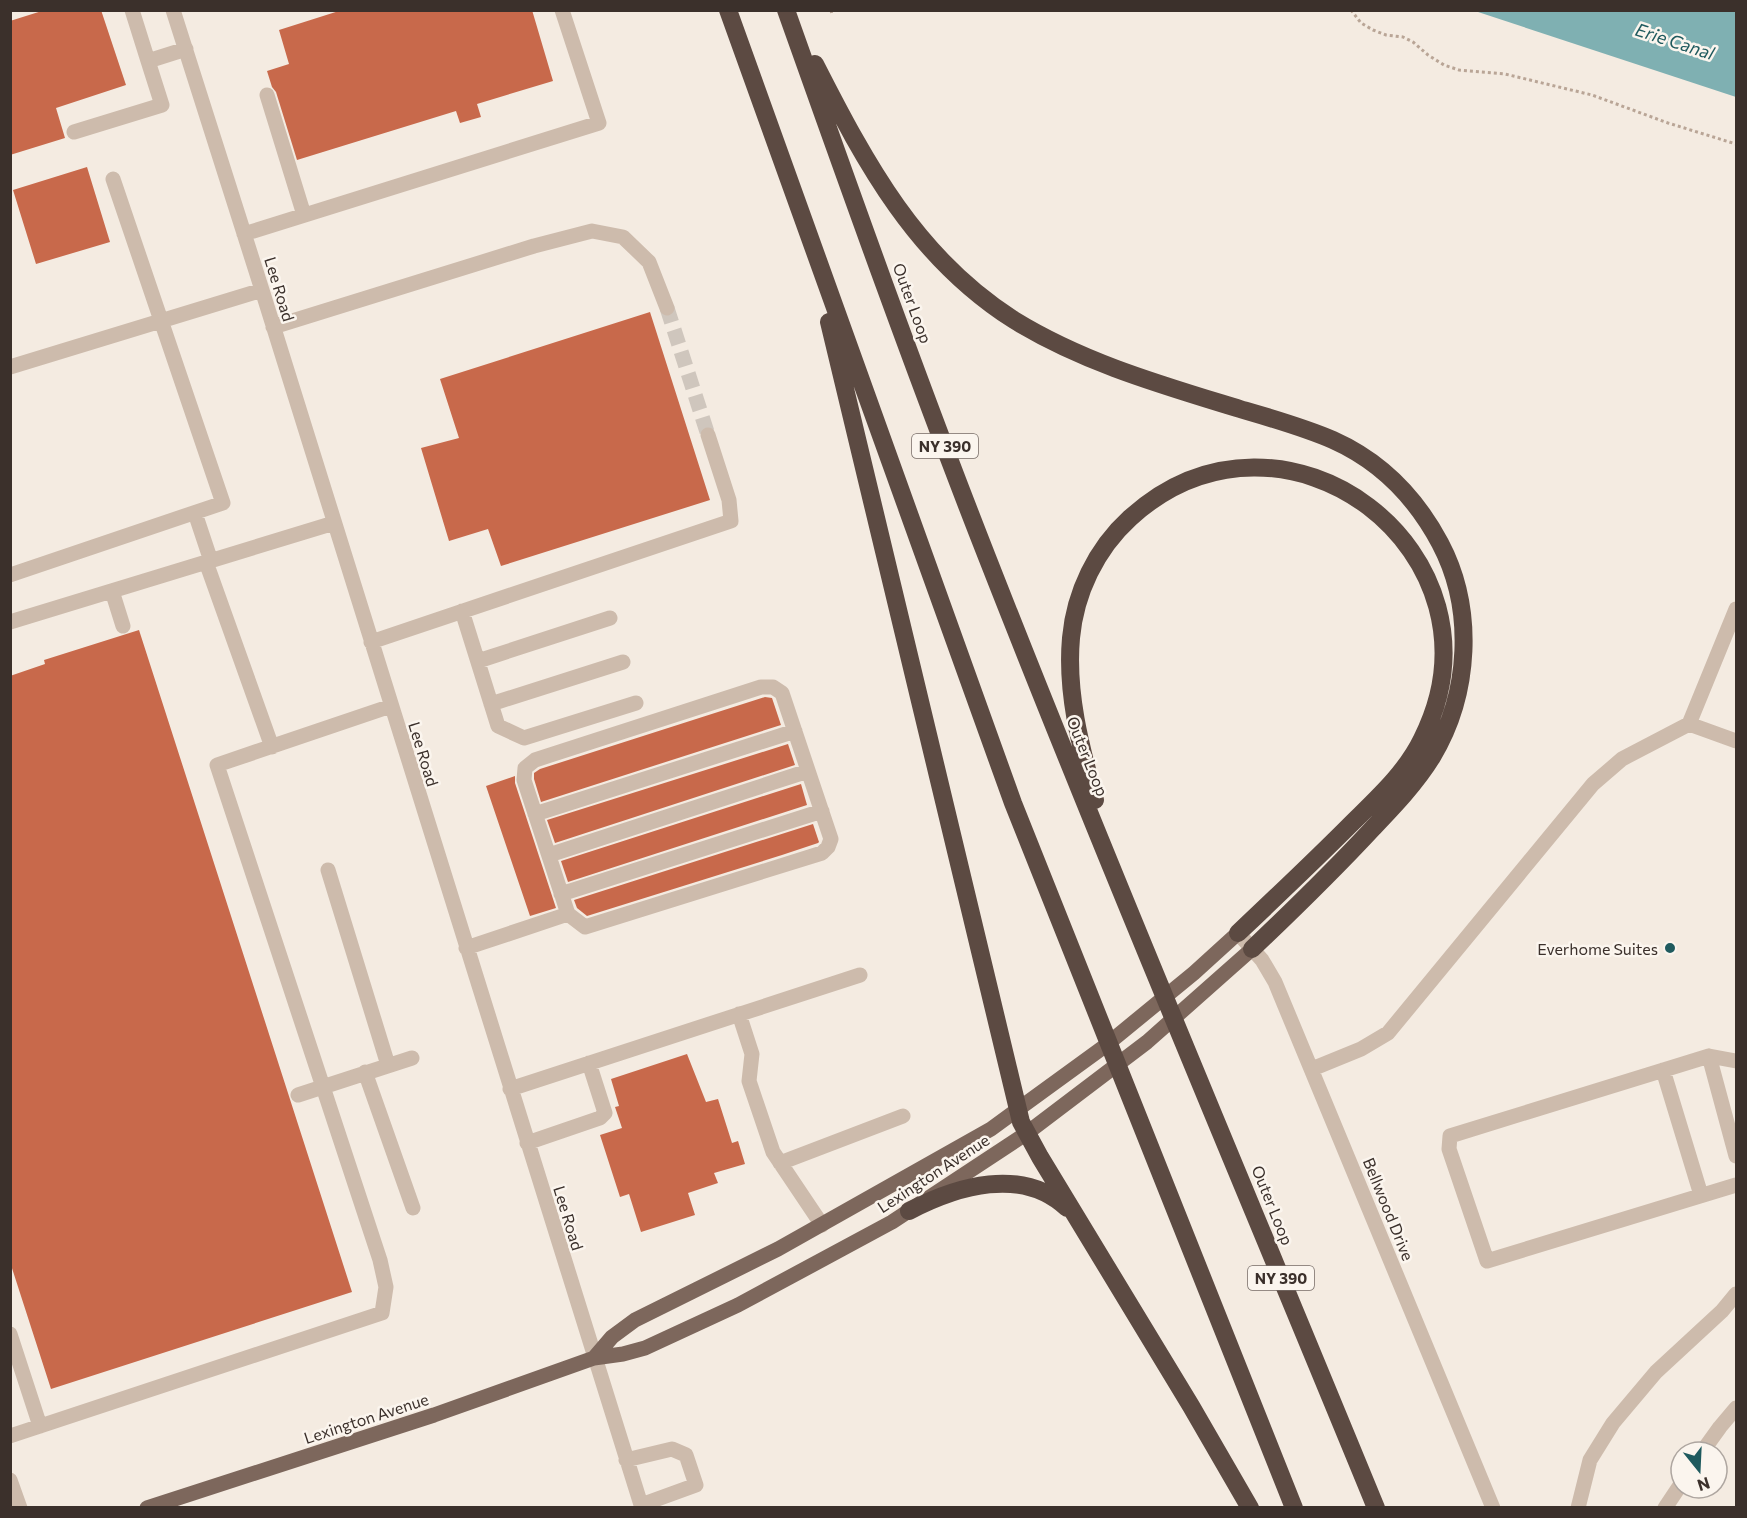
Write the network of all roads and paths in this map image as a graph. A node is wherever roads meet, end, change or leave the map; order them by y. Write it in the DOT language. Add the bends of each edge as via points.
graph roads {
  1 [pos="132,10"];
  2 [pos="173,10"];
  3 [pos="562,10"];
  4 [pos="728,10"];
  5 [pos="787,10"];
  6 [pos="1351,10"];
  7 [pos="186,49"];
  8 [pos="148,61"];
  9 [pos="267,95"];
  10 [pos="74,132"];
  11 [pos="1737,144"];
  12 [pos="113,179"];
  13 [pos="790,184"];
  14 [pos="304,215"];
  15 [pos="244,234"];
  16 [pos="262,290"];
  17 [pos="667,308"];
  18 [pos="161,319"];
  19 [pos="273,327"];
  20 [pos="10,367"];
  21 [pos="708,435"];
  22 [pos="195,513"];
  23 [pos="334,524"];
  24 [pos="209,561"];
  25 [pos="10,575"];
  26 [pos="112,591"];
  27 [pos="1737,609"];
  28 [pos="462,611"];
  29 [pos="610,618"];
  30 [pos="10,622"];
  31 [pos="123,626"];
  32 [pos="371,642"];
  33 [pos="478,661"];
  34 [pos="624,662"];
  35 [pos="636,703"];
  36 [pos="491,704"];
  37 [pos="391,706"];
  38 [pos="1689,724"];
  39 [pos="795,730"];
  40 [pos="1737,741"];
  41 [pos="272,747"];
  42 [pos="808,771"];
  43 [pos="822,811"];
  44 [pos="536,814"];
  45 [pos="549,855"];
  46 [pos="328,870"];
  47 [pos="1116,877"];
  48 [pos="561,894"];
  49 [pos="568,915"];
  50 [pos="1238,933"];
  51 [pos="466,948"];
  52 [pos="1252,950"];
  53 [pos="860,975"];
  54 [pos="739,1014"];
  55 [pos="1709,1056"];
  56 [pos="412,1058"];
  57 [pos="1737,1061"];
  58 [pos="589,1063"];
  59 [pos="388,1065"];
  60 [pos="1312,1070"];
  61 [pos="1662,1070"];
  62 [pos="365,1072"];
  63 [pos="322,1086"];
  64 [pos="510,1089"];
  65 [pos="298,1095"];
  66 [pos="1018,1110"];
  67 [pos="903,1116"];
  68 [pos="1027,1133"];
  69 [pos="527,1143"];
  70 [pos="1737,1156"];
  71 [pos="780,1163"];
  72 [pos="1737,1185"];
  73 [pos="1701,1195"];
  74 [pos="413,1208"];
  75 [pos="909,1211"];
  76 [pos="1077,1218"];
  77 [pos="822,1225"];
  78 [pos="1737,1294"];
  79 [pos="10,1334"];
  80 [pos="594,1358"];
  81 [pos="1734,1415"];
  82 [pos="40,1426"];
  83 [pos="10,1436"];
  84 [pos="1712,1440"];
  85 [pos="626,1460"];
  86 [pos="10,1480"];
  87 [pos="641,1506"];
  88 [pos="20,1508"];
  89 [pos="147,1508"];
  90 [pos="1250,1508"];
  91 [pos="1294,1508"];
  92 [pos="1376,1508"];
  93 [pos="1493,1508"];
  94 [pos="1578,1508"];
  1 -- 8 [label="street"];
  2 -- 7 [label="street, Lee Road"];
  3 -- 14 [label="street" via="599,123"];
  4 -- 13 [label="highway, NY 390"];
  5 -- 47 [label="highway, Outer Loop / NY 390" via="964,498"];
  5 -- 52 [label="highway" via="880,184 916,232 969,286 1014,320 1090,359 1304,428 1352,449 1410,497 1445,552 1459,595 1464,644 1456,700 1441,740 1398,801"];
  6 -- 11 [label="path" via="1372,30 1403,37 1444,65 1505,74 1592,95"];
  7 -- 8 [label="street"];
  7 -- 15 [label="street, Lee Road"];
  8 -- 10 [label="street" via="162,105"];
  9 -- 14 [label="street"];
  12 -- 18 [label="street"];
  13 -- 66 [label="highway" via="837,356"];
  13 -- 91 [label="highway, NY 390" via="1003,774"];
  14 -- 15 [label="street"];
  15 -- 16 [label="street, Lee Road"];
  16 -- 18 [label="street"];
  16 -- 19 [label="street, Lee Road"];
  17 -- 19 [label="street" via="649,262 623,237 592,231"];
  18 -- 20 [label="street"];
  18 -- 22 [label="street" via="223,503"];
  19 -- 23 [label="street, Lee Road"];
  21 -- 28 [label="street" via="729,500 731,521"];
  22 -- 24 [label="street"];
  22 -- 25 [label="street"];
  23 -- 24 [label="street"];
  23 -- 32 [label="street, Lee Road"];
  24 -- 26 [label="street"];
  24 -- 41 [label="street"];
  26 -- 30 [label="street"];
  26 -- 31 [label="street"];
  27 -- 38 [label="street"];
  28 -- 32 [label="street"];
  28 -- 33 [label="street"];
  29 -- 33 [label="street"];
  32 -- 37 [label="street, Lee Road"];
  33 -- 36 [label="street"];
  34 -- 36 [label="street"];
  35 -- 36 [label="street" via="524,738 498,726"];
  37 -- 41 [label="street"];
  37 -- 51 [label="street, Lee Road"];
  38 -- 40 [label="street"];
  38 -- 60 [label="street" via="1622,759 1593,784 1388,1033"];
  39 -- 42 [label="street"];
  39 -- 44 [label="street"];
  39 -- 44 [label="street" via="782,693 773,687 750,690 535,760 525,768 524,780"];
  41 -- 63 [label="street" via="217,765"];
  42 -- 43 [label="street"];
  42 -- 45 [label="street"];
  43 -- 48 [label="street"];
  43 -- 49 [label="street" via="831,839 822,853 585,927"];
  44 -- 45 [label="street"];
  45 -- 48 [label="street"];
  46 -- 59 [label="street"];
  47 -- 50 [label="highway" via="1083,754 1072,691 1072,630 1089,573 1116,532 1137,511 1170,489 1196,478 1263,468 1306,474 1334,485 1382,517 1421,568 1442,632 1440,688 1422,741 1399,775"];
  47 -- 92 [label="highway, Outer Loop / NY 390"];
  48 -- 49 [label="street"];
  49 -- 51 [label="street"];
  50 -- 52 [label="street, Bellwood Drive"];
  50 -- 66 [label="main road, Lexington Avenue" via="1125,1031"];
  51 -- 64 [label="street, Lee Road"];
  52 -- 60 [label="street, Bellwood Drive" via="1267,966"];
  52 -- 68 [label="main road, Lexington Avenue" via="1155,1036"];
  53 -- 54 [label="street"];
  54 -- 58 [label="street"];
  54 -- 71 [label="street" via="752,1054 749,1081"];
  55 -- 57 [label="street"];
  55 -- 61 [label="street"];
  55 -- 70 [label="street"];
  56 -- 59 [label="street"];
  58 -- 64 [label="street"];
  58 -- 69 [label="street" via="605,1113"];
  59 -- 62 [label="street"];
  60 -- 93 [label="street, Bellwood Drive"];
  61 -- 73 [label="street"];
  61 -- 73 [label="street" via="1450,1136 1449,1149 1487,1261"];
  62 -- 63 [label="street"];
  62 -- 74 [label="street"];
  63 -- 65 [label="street"];
  63 -- 82 [label="street" via="380,1260 386,1287 382,1313"];
  64 -- 69 [label="street, Lee Road"];
  66 -- 68 [label="highway"];
  66 -- 77 [label="main road, Lexington Avenue"];
  67 -- 71 [label="street"];
  68 -- 75 [label="main road, Lexington Avenue"];
  68 -- 76 [label="highway"];
  69 -- 80 [label="street, Lee Road"];
  71 -- 77 [label="street"];
  72 -- 73 [label="street"];
  75 -- 76 [label="highway" via="965,1188 1010,1184 1050,1195"];
  75 -- 80 [label="main road, Lexington Avenue" via="793,1277 682,1333 634,1352"];
  76 -- 90 [label="highway"];
  77 -- 80 [label="main road, Lexington Avenue" via="635,1320 612,1337"];
  78 -- 94 [label="street" via="1656,1372 1613,1423 1590,1460"];
  79 -- 82 [label="street"];
  80 -- 85 [label="street, Lee Road"];
  80 -- 89 [label="main road, Lexington Avenue" via="434,1415"];
  81 -- 84 [label="street"];
  82 -- 83 [label="street"];
  85 -- 87 [label="street, Lee Road"];
  85 -- 87 [label="street" via="672,1449 686,1455 696,1485"];
  86 -- 88 [label="street"];
}
